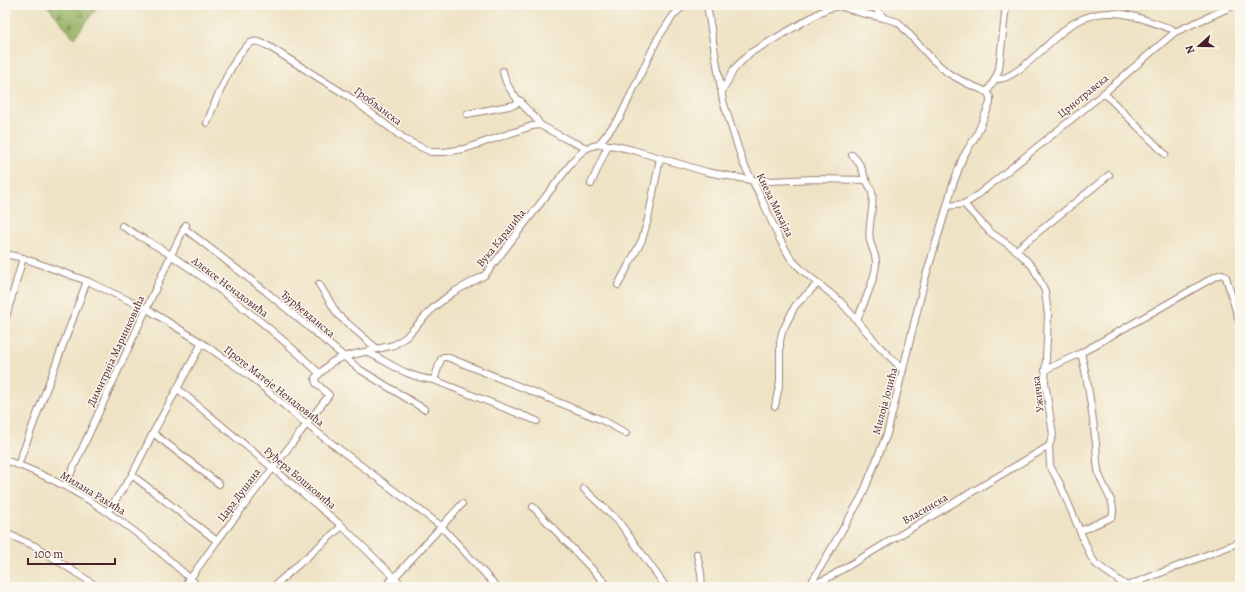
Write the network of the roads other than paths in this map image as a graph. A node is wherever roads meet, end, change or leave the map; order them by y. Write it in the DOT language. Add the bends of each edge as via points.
graph roads {
  1 [pos="684,5"];
  2 [pos="707,5"];
  3 [pos="873,5"];
  4 [pos="1006,5"];
  5 [pos="1235,5"];
  6 [pos="884,18"];
  7 [pos="1175,32"];
  8 [pos="503,71"];
  9 [pos="995,79"];
  10 [pos="722,92"];
  11 [pos="987,92"];
  12 [pos="1104,92"];
  13 [pos="521,101"];
  14 [pos="467,114"];
  15 [pos="207,123"];
  16 [pos="540,125"];
  17 [pos="599,144"];
  18 [pos="608,145"];
  19 [pos="587,148"];
  20 [pos="852,154"];
  21 [pos="1164,154"];
  22 [pos="660,158"];
  23 [pos="1109,175"];
  24 [pos="751,180"];
  25 [pos="866,180"];
  26 [pos="591,184"];
  27 [pos="964,204"];
  28 [pos="948,206"];
  29 [pos="122,226"];
  30 [pos="185,227"];
  31 [pos="1016,250"];
  32 [pos="5,254"];
  33 [pos="171,255"];
  34 [pos="23,258"];
  35 [pos="87,281"];
  36 [pos="818,283"];
  37 [pos="319,284"];
  38 [pos="618,285"];
  39 [pos="147,309"];
  40 [pos="857,320"];
  41 [pos="5,321"];
  42 [pos="1240,324"];
  43 [pos="202,343"];
  44 [pos="376,348"];
  45 [pos="367,352"];
  46 [pos="1080,353"];
  47 [pos="343,356"];
  48 [pos="903,370"];
  49 [pos="1045,370"];
  50 [pos="319,373"];
  51 [pos="434,380"];
  52 [pos="178,389"];
  53 [pos="775,406"];
  54 [pos="424,409"];
  55 [pos="537,421"];
  56 [pos="306,424"];
  57 [pos="626,432"];
  58 [pos="153,433"];
  59 [pos="1049,446"];
  60 [pos="5,460"];
  61 [pos="18,465"];
  62 [pos="272,468"];
  63 [pos="132,475"];
  64 [pos="219,484"];
  65 [pos="65,486"];
  66 [pos="584,489"];
  67 [pos="462,504"];
  68 [pos="533,507"];
  69 [pos="108,511"];
  70 [pos="342,526"];
  71 [pos="441,526"];
  72 [pos="1080,531"];
  73 [pos="5,533"];
  74 [pos="217,541"];
  75 [pos="1240,542"];
  76 [pos="697,554"];
  77 [pos="395,577"];
  78 [pos="190,578"];
  79 [pos="1127,586"];
  80 [pos="98,587"];
  81 [pos="184,587"];
  82 [pos="199,587"];
  83 [pos="273,587"];
  84 [pos="384,587"];
  85 [pos="404,587"];
  86 [pos="497,587"];
  87 [pos="609,587"];
  88 [pos="666,587"];
  89 [pos="702,587"];
  90 [pos="809,587"];
  1 -- 17 [label="street" via="658,38 620,117"];
  2 -- 10 [label="street, Кнеза Михајла"];
  3 -- 6 [label="street"];
  4 -- 9 [label="street" via="1001,56"];
  5 -- 7 [label="street, Црнотравска"];
  6 -- 10 [label="street" via="839,6 826,9 750,53 734,69"];
  6 -- 11 [label="street" via="898,22 948,73"];
  7 -- 9 [label="street" via="1130,15 1092,15 1059,33 1021,68 1000,80"];
  7 -- 12 [label="street, Црнотравска"];
  8 -- 13 [label="street" via="510,90"];
  9 -- 11 [label="street"];
  10 -- 24 [label="street, Кнеза Михајла" via="743,163"];
  11 -- 28 [label="street, Милоја Јоцића" via="990,103 977,134 963,157"];
  12 -- 21 [label="street"];
  12 -- 27 [label="street, Црнотравска" via="1002,177"];
  13 -- 14 [label="street"];
  13 -- 16 [label="street"];
  15 -- 16 [label="street, Гробљанска" via="237,57 246,45 254,41 268,46 351,98 406,140 431,152 464,149"];
  16 -- 19 [label="street"];
  17 -- 18 [label="street"];
  17 -- 19 [label="street"];
  18 -- 22 [label="street"];
  18 -- 26 [label="street"];
  19 -- 44 [label="street, Вука Караџића" via="577,156 485,274 452,293 394,345"];
  20 -- 25 [label="street" via="859,162"];
  22 -- 24 [label="street" via="707,172"];
  22 -- 38 [label="street" via="642,240"];
  23 -- 31 [label="street"];
  24 -- 25 [label="street"];
  24 -- 36 [label="street, Кнеза Михајла" via="791,258"];
  25 -- 40 [label="street" via="872,190 870,241 876,264 871,286"];
  27 -- 28 [label="street, Црнотравска"];
  27 -- 31 [label="street, Ужичка" via="990,232"];
  28 -- 48 [label="street, Милоја Јоцића" via="925,279"];
  29 -- 33 [label="street, Алексе Ненадовића"];
  30 -- 33 [label="street, Димитрија Маринковића"];
  30 -- 47 [label="street, Ђурђевданска"];
  31 -- 49 [label="street, Ужичка" via="1033,267 1045,291 1048,314"];
  32 -- 34 [label="street, Проте Матеје Ненадовића"];
  33 -- 39 [label="street, Димитрија Маринковића"];
  33 -- 50 [label="street, Алексе Ненадовића" via="241,306"];
  34 -- 35 [label="street, Проте Матеје Ненадовића"];
  34 -- 41 [label="street"];
  35 -- 39 [label="street, Проте Матеје Ненадовића"];
  35 -- 61 [label="street"];
  36 -- 40 [label="street, Кнеза Михајла" via="840,301"];
  36 -- 53 [label="street" via="795,306 782,332 780,381"];
  37 -- 44 [label="street" via="338,314"];
  39 -- 43 [label="street, Проте Матеје Ненадовића"];
  39 -- 65 [label="street, Димитрија Маринковића"];
  40 -- 48 [label="street, Кнеза Михајла"];
  42 -- 46 [label="street" via="1226,277 1222,274"];
  43 -- 52 [label="street"];
  43 -- 56 [label="street, Проте Матеје Ненадовића" via="250,376"];
  44 -- 45 [label="street, Вука Караџића"];
  45 -- 47 [label="street, Вука Караџића"];
  45 -- 51 [label="street" via="399,370 423,379"];
  46 -- 49 [label="street"];
  46 -- 72 [label="street" via="1087,379 1099,475 1114,508 1112,517"];
  47 -- 50 [label="street, Вука Караџића"];
  47 -- 54 [label="street, Ђурђевданска" via="359,369"];
  48 -- 90 [label="street, Милоја Јоцића" via="887,434 862,496"];
  49 -- 59 [label="street, Ужичка" via="1053,435"];
  50 -- 56 [label="street, Цара Душана" via="314,379 329,395"];
  51 -- 55 [label="street"];
  51 -- 57 [label="street" via="441,359 447,357"];
  52 -- 58 [label="street"];
  52 -- 62 [label="street, Руђера Бошковића"];
  56 -- 62 [label="street, Цара Душана"];
  56 -- 71 [label="street, Проте Матеје Ненадовића"];
  58 -- 63 [label="street"];
  58 -- 64 [label="street"];
  59 -- 72 [label="street, Ужичка" via="1050,466"];
  59 -- 90 [label="street, Власинска"];
  60 -- 61 [label="street, Милана Ракића"];
  61 -- 65 [label="street, Милана Ракића"];
  62 -- 70 [label="street, Руђера Бошковића"];
  62 -- 74 [label="street, Цара Душана"];
  63 -- 69 [label="street"];
  63 -- 74 [label="street"];
  65 -- 69 [label="street, Милана Ракића"];
  66 -- 88 [label="street" via="619,522"];
  67 -- 71 [label="street"];
  68 -- 87 [label="street"];
  69 -- 78 [label="street, Милана Ракића"];
  70 -- 77 [label="street, Руђера Бошковића"];
  70 -- 83 [label="street"];
  71 -- 77 [label="street"];
  71 -- 86 [label="street, Проте Матеје Ненадовића"];
  72 -- 79 [label="street, Ужичка" via="1096,564"];
  73 -- 80 [label="street" via="35,546"];
  74 -- 78 [label="street, Цара Душана"];
  75 -- 79 [label="street"];
  76 -- 89 [label="street"];
  77 -- 84 [label="street"];
  77 -- 85 [label="street, Руђера Бошковића"];
  78 -- 81 [label="street, Цара Душана"];
  78 -- 82 [label="street, Милана Ракића"];
}
